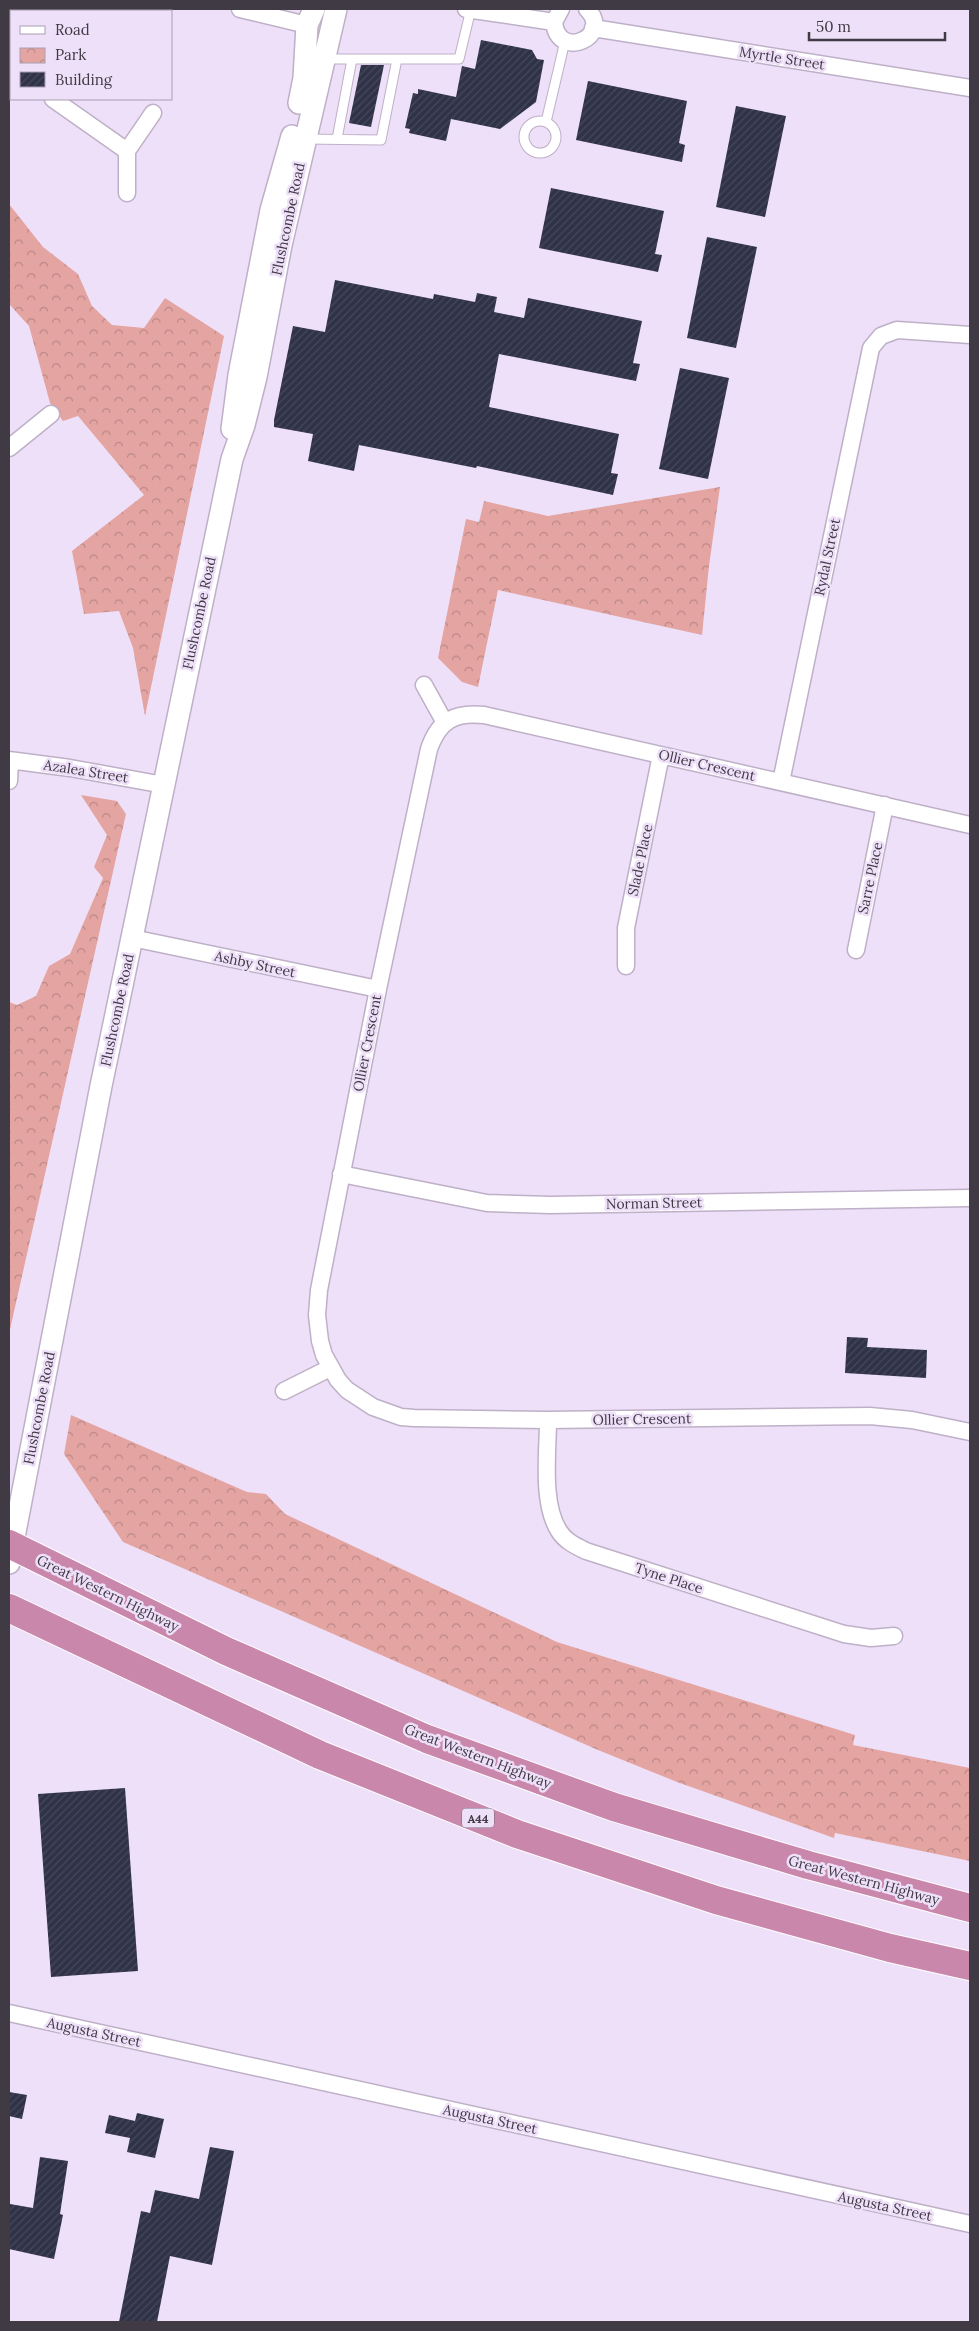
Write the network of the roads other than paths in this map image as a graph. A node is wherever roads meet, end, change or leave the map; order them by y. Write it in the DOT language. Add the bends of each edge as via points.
graph roads {
  1 [pos="240,9"];
  2 [pos="336,9"];
  3 [pos="468,9"];
  4 [pos="587,9"];
  5 [pos="558,15"];
  6 [pos="310,17"];
  7 [pos="593,28"];
  8 [pos="566,41"];
  9 [pos="397,58"];
  10 [pos="323,59"];
  11 [pos="352,59"];
  12 [pos="970,88"];
  13 [pos="54,100"];
  14 [pos="153,113"];
  15 [pos="546,122"];
  16 [pos="305,139"];
  17 [pos="337,140"];
  18 [pos="127,151"];
  19 [pos="128,193"];
  20 [pos="970,335"];
  21 [pos="51,414"];
  22 [pos="12,442"];
  23 [pos="232,459"];
  24 [pos="424,685"];
  25 [pos="445,722"];
  26 [pos="661,755"];
  27 [pos="10,760"];
  28 [pos="9,782"];
  29 [pos="781,782"];
  30 [pos="164,785"];
  31 [pos="885,806"];
  32 [pos="970,825"];
  33 [pos="132,938"];
  34 [pos="856,950"];
  35 [pos="626,966"];
  36 [pos="378,989"];
  37 [pos="341,1174"];
  38 [pos="970,1198"];
  39 [pos="330,1368"];
  40 [pos="284,1391"];
  41 [pos="548,1420"];
  42 [pos="970,1432"];
  43 [pos="28,1465"];
  44 [pos="9,1487"];
  45 [pos="10,1551"];
  46 [pos="9,1608"];
  47 [pos="894,1636"];
  48 [pos="970,1908"];
  49 [pos="970,1966"];
  50 [pos="9,2013"];
  51 [pos="970,2224"];
  1 -- 6 [label="street"];
  2 -- 10 [label="street, Flushcombe Road"];
  3 -- 5 [label="street"];
  3 -- 9 [label="lane" via="459,59"];
  4 -- 7 [label="street" via="592,16"];
  5 -- 8 [label="street" via="557,33"];
  6 -- 23 [label="street, Flushcombe Road" via="304,78 271,210 239,375 232,421"];
  7 -- 8 [label="street" via="583,41"];
  7 -- 12 [label="street, Myrtle Street"];
  8 -- 15 [label="lane"];
  9 -- 11 [label="lane"];
  9 -- 17 [label="lane" via="381,140"];
  10 -- 11 [label="lane"];
  10 -- 16 [label="street, Flushcombe Road"];
  11 -- 17 [label="lane"];
  13 -- 18 [label="street"];
  14 -- 18 [label="street"];
  16 -- 17 [label="lane"];
  16 -- 23 [label="street, Flushcombe Road" via="256,377"];
  18 -- 19 [label="street"];
  20 -- 29 [label="street, Rydal Street" via="877,331 868,357"];
  21 -- 22 [label="street"];
  23 -- 30 [label="street, Flushcombe Road"];
  24 -- 25 [label="street"];
  25 -- 26 [label="street, Ollier Crescent" via="460,715 484,715"];
  25 -- 36 [label="street, Ollier Crescent" via="429,749"];
  26 -- 29 [label="street, Ollier Crescent"];
  26 -- 35 [label="street, Slade Place" via="626,928"];
  27 -- 28 [label="street"];
  27 -- 30 [label="street, Azalea Street"];
  29 -- 31 [label="street, Ollier Crescent"];
  30 -- 33 [label="street, Flushcombe Road"];
  31 -- 32 [label="street, Ollier Crescent"];
  31 -- 34 [label="street, Sarre Place"];
  33 -- 36 [label="street, Ashby Street"];
  33 -- 43 [label="street, Flushcombe Road"];
  36 -- 37 [label="street, Ollier Crescent"];
  37 -- 38 [label="street, Norman Street" via="487,1203 550,1205"];
  37 -- 39 [label="street, Ollier Crescent" via="317,1302 320,1341"];
  39 -- 40 [label="street"];
  39 -- 41 [label="street, Ollier Crescent" via="346,1390 373,1407 401,1417"];
  41 -- 42 [label="street, Ollier Crescent" via="870,1416 912,1420"];
  41 -- 47 [label="street, Tyne Place" via="550,1509 559,1531 574,1545 844,1634 871,1638"];
  43 -- 44 [label="street"];
  43 -- 45 [label="street, Flushcombe Road"];
  45 -- 48 [label="highway, Great Western Highway" via="427,1739 624,1810 808,1865"];
  46 -- 49 [label="highway, A44" via="320,1755 518,1834 716,1900 890,1948"];
  50 -- 51 [label="street, Augusta Street"];
}
